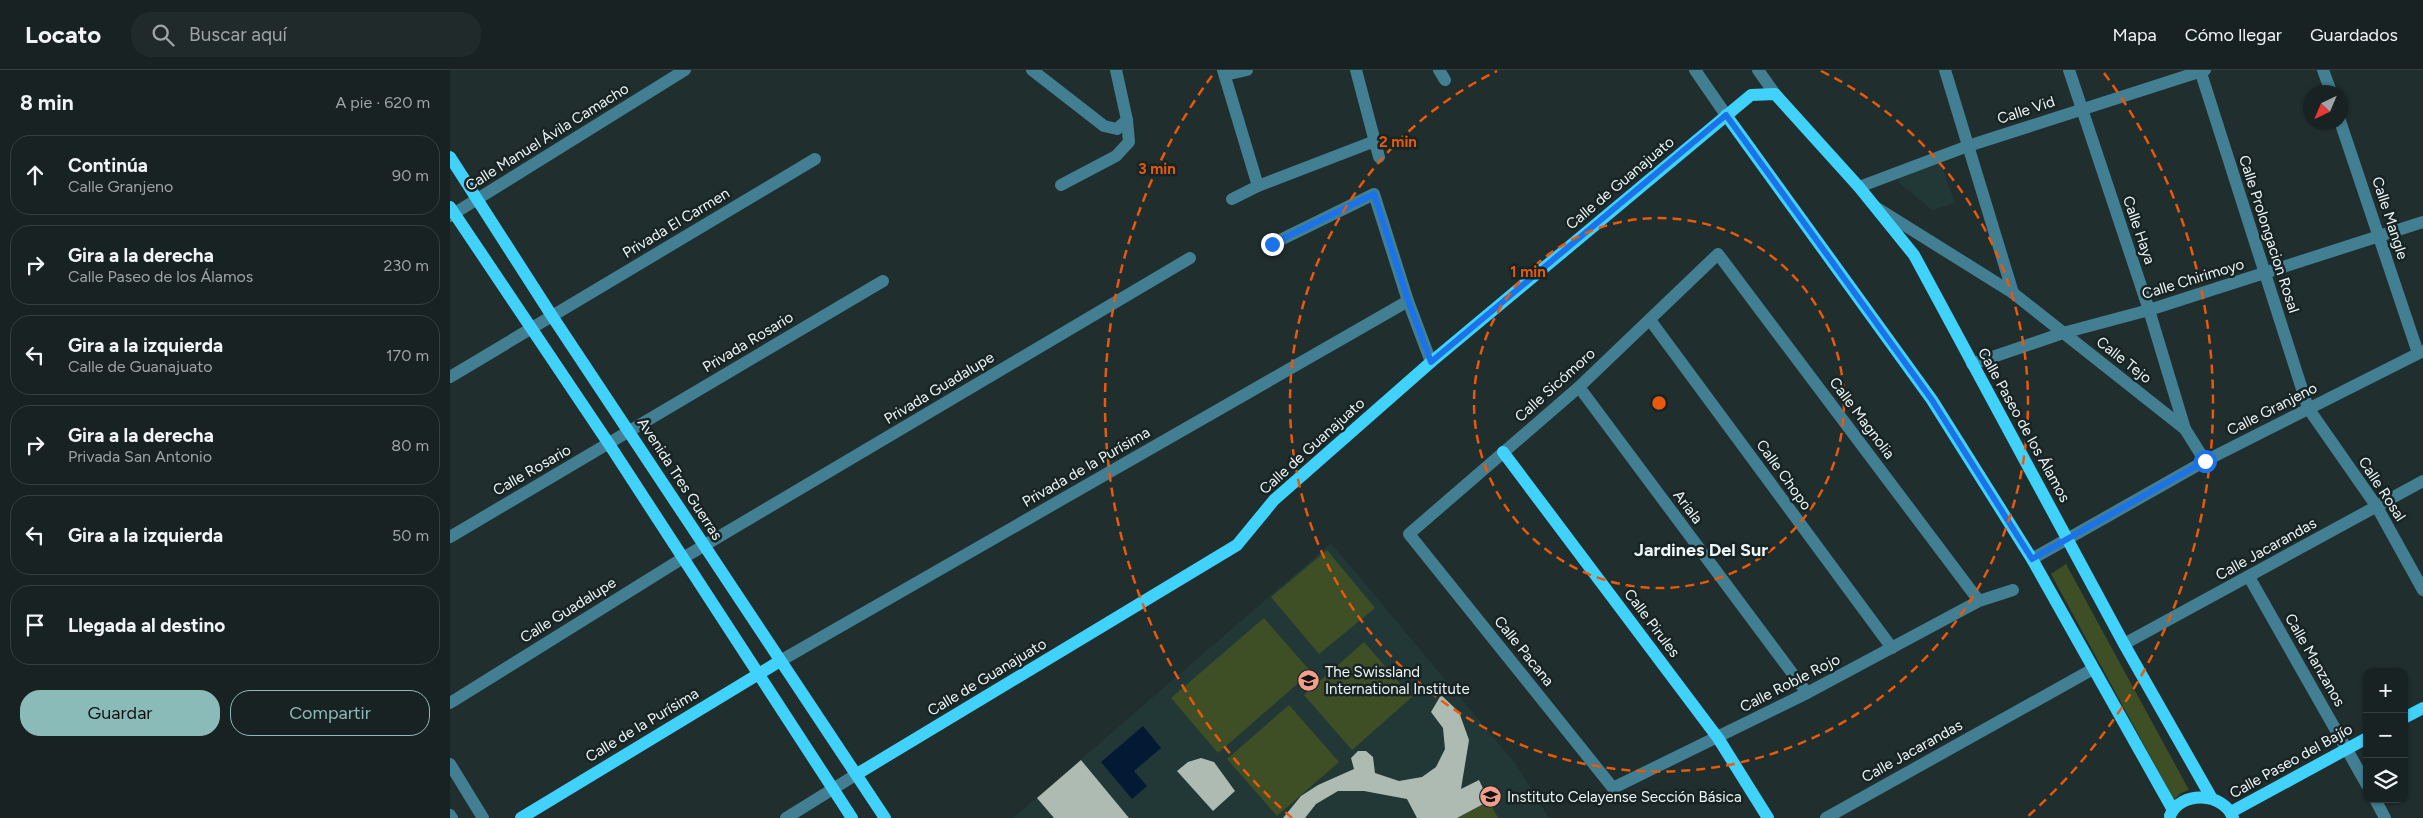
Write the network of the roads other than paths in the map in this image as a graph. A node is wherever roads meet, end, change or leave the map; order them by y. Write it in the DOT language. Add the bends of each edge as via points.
graph roads {
  1 [pos="685,70"];
  2 [pos="1032,70"];
  3 [pos="1116,70"];
  4 [pos="1247,70"];
  5 [pos="1356,70"];
  6 [pos="1695,70"];
  7 [pos="1758,70"];
  8 [pos="1945,70"];
  9 [pos="2069,70"];
  10 [pos="2202,70"];
  11 [pos="2323,70"];
  12 [pos="1224,72"];
  13 [pos="2328,85"];
  14 [pos="1775,94"];
  15 [pos="2081,109"];
  16 [pos="1726,115"];
  17 [pos="1127,120"];
  18 [pos="2343,130"];
  19 [pos="1375,141"];
  20 [pos="1968,146"];
  21 [pos="450,157"];
  22 [pos="1379,157"];
  23 [pos="815,159"];
  24 [pos="1061,185"];
  25 [pos="1258,186"];
  26 [pos="1859,187"];
  27 [pos="1232,199"];
  28 [pos="477,200"];
  29 [pos="1877,208"];
  30 [pos="451,212"];
  31 [pos="2423,222"];
  32 [pos="2379,236"];
  33 [pos="1272,244"];
  34 [pos="1718,254"];
  35 [pos="1190,258"];
  36 [pos="2265,274"];
  37 [pos="883,281"];
  38 [pos="2013,293"];
  39 [pos="1408,300"];
  40 [pos="2149,310"];
  41 [pos="552,316"];
  42 [pos="1650,320"];
  43 [pos="532,328"];
  44 [pos="2062,333"];
  45 [pos="2420,352"];
  46 [pos="1431,362"];
  47 [pos="1972,364"];
  48 [pos="450,377"];
  49 [pos="1579,387"];
  50 [pos="2308,408"];
  51 [pos="2186,429"];
  52 [pos="630,431"];
  53 [pos="609,444"];
  54 [pos="1503,452"];
  55 [pos="2205,461"];
  56 [pos="2423,481"];
  57 [pos="2377,507"];
  58 [pos="1409,534"];
  59 [pos="450,537"];
  60 [pos="2067,538"];
  61 [pos="704,546"];
  62 [pos="683,558"];
  63 [pos="2032,559"];
  64 [pos="2249,577"];
  65 [pos="2013,590"];
  66 [pos="2423,590"];
  67 [pos="1980,601"];
  68 [pos="2124,644"];
  69 [pos="1892,648"];
  70 [pos="780,661"];
  71 [pos="2093,669"];
  72 [pos="758,674"];
  73 [pos="1807,693"];
  74 [pos="450,703"];
  75 [pos="2423,708"];
  76 [pos="2408,716"];
  77 [pos="1718,738"];
  78 [pos="2363,740"];
  79 [pos="2347,749"];
  80 [pos="450,764"];
  81 [pos="857,774"];
  82 [pos="2363,778"];
  83 [pos="1614,788"];
  84 [pos="834,789"];
  85 [pos="2210,797"];
  86 [pos="2377,803"];
  87 [pos="2171,814"];
  88 [pos="2232,815"];
  89 [pos="483,818"];
  90 [pos="521,818"];
  91 [pos="786,818"];
  92 [pos="852,818"];
  93 [pos="884,818"];
  94 [pos="1768,818"];
  95 [pos="1826,818"];
  96 [pos="2385,818"];
  1 -- 28 [label="street, Calle Manuel Ávila Camacho"];
  2 -- 17 [label="street" via="1104,126 1117,129"];
  3 -- 17 [label="street"];
  4 -- 12 [label="street"];
  5 -- 19 [label="street"];
  6 -- 16 [label="street"];
  7 -- 14 [label="street, Calle Paseo de los Álamos"];
  8 -- 20 [label="street"];
  9 -- 15 [label="street, Calle Haya"];
  10 -- 15 [label="street, Calle Vid"];
  10 -- 36 [label="street, Calle Prolongacion Rosal"];
  11 -- 13 [label="street"];
  12 -- 25 [label="street"];
  14 -- 16 [label="main road" via="1751,95"];
  14 -- 26 [label="main road, Calle Paseo de los Álamos"];
  15 -- 20 [label="street, Calle Vid"];
  15 -- 40 [label="street, Calle Haya"];
  16 -- 46 [label="main road, Calle de Guanajuato"];
  16 -- 63 [label="main road" via="1932,400"];
  17 -- 24 [label="street" via="1129,142 1116,156"];
  18 -- 32 [label="street, Calle Mangle"];
  19 -- 22 [label="street"];
  19 -- 25 [label="street"];
  20 -- 26 [label="street, Calle Vid"];
  20 -- 38 [label="street"];
  21 -- 28 [label="main road, Avenida Tres Guerras"];
  23 -- 41 [label="street, Privada El Carmen"];
  25 -- 27 [label="street"];
  26 -- 29 [label="main road, Calle Paseo de los Álamos"];
  28 -- 30 [label="street, Calle Manuel Ávila Camacho"];
  28 -- 41 [label="main road, Avenida Tres Guerras"];
  29 -- 38 [label="street, Calle Tejo"];
  29 -- 47 [label="main road, Calle Paseo de los Álamos" via="1914,255"];
  30 -- 43 [label="main road"];
  31 -- 32 [label="street, Calle Chirimoyo"];
  32 -- 36 [label="street, Calle Chirimoyo"];
  32 -- 45 [label="street, Calle Mangle"];
  33 -- 39 [label="street" via="1374,194"];
  34 -- 42 [label="street, Calle Sicómoro"];
  34 -- 67 [label="street, Calle Magnolia"];
  35 -- 61 [label="street, Privada Guadalupe"];
  36 -- 40 [label="street, Calle Chirimoyo"];
  36 -- 50 [label="street, Calle Prolongacion Rosal"];
  37 -- 52 [label="street, Privada Rosario"];
  38 -- 44 [label="street, Calle Tejo"];
  39 -- 46 [label="street"];
  39 -- 70 [label="street, Privada de la Purísima"];
  40 -- 44 [label="street, Calle Chirimoyo"];
  40 -- 51 [label="street, Calle Haya"];
  41 -- 43 [label="street, Privada El Carmen"];
  41 -- 52 [label="main road, Avenida Tres Guerras"];
  42 -- 49 [label="street, Calle Sicómoro"];
  42 -- 69 [label="street, Calle Chopo"];
  43 -- 48 [label="street, Privada El Carmen"];
  43 -- 53 [label="main road"];
  44 -- 47 [label="street, Calle Chirimoyo"];
  44 -- 51 [label="street, Calle Tejo"];
  45 -- 50 [label="street, Calle Granjeno"];
  46 -- 81 [label="main road, Calle de Guanajuato" via="1274,500 1237,545"];
  47 -- 60 [label="main road, Calle Paseo de los Álamos"];
  49 -- 54 [label="street, Calle Sicómoro"];
  49 -- 73 [label="street, Ariala"];
  50 -- 55 [label="street, Calle Granjeno"];
  50 -- 57 [label="street, Calle Rosal"];
  51 -- 55 [label="street, Calle Tejo"];
  52 -- 53 [label="street, Calle Rosario"];
  52 -- 61 [label="main road, Avenida Tres Guerras"];
  53 -- 59 [label="street, Calle Rosario"];
  53 -- 62 [label="main road"];
  54 -- 58 [label="street, Calle Sicómoro"];
  54 -- 77 [label="main road, Calle Pirules"];
  55 -- 60 [label="street, Calle Granjeno"];
  56 -- 57 [label="street, Calle Jacarandas"];
  57 -- 64 [label="street, Calle Jacarandas"];
  57 -- 66 [label="street, Calle Rosal"];
  58 -- 83 [label="street, Calle Pacana"];
  60 -- 63 [label="street, Calle Granjeno"];
  60 -- 68 [label="main road, Calle Paseo de los Álamos"];
  61 -- 62 [label="street, Calle Guadalupe"];
  61 -- 70 [label="main road, Avenida Tres Guerras"];
  62 -- 72 [label="main road"];
  62 -- 74 [label="street, Calle Guadalupe"];
  63 -- 71 [label="main road"];
  64 -- 68 [label="street, Calle Jacarandas"];
  64 -- 79 [label="street, Calle Manzanos"];
  65 -- 67 [label="street, Calle Roble Rojo"];
  67 -- 69 [label="street, Calle Roble Rojo"];
  68 -- 85 [label="main road, Calle Paseo de los Álamos"];
  69 -- 73 [label="street, Calle Roble Rojo"];
  70 -- 72 [label="main road, Calle de la Purísima"];
  70 -- 81 [label="main road, Avenida Tres Guerras"];
  71 -- 87 [label="main road"];
  71 -- 95 [label="street, Calle Jacarandas"];
  72 -- 84 [label="main road"];
  72 -- 90 [label="main road, Calle de la Purísima"];
  73 -- 77 [label="street, Calle Roble Rojo"];
  75 -- 76 [label="main road"];
  77 -- 83 [label="street, Calle Roble Rojo"];
  77 -- 94 [label="main road, Calle Pirules"];
  78 -- 79 [label="main road, Calle Paseo del Bajío"];
  79 -- 82 [label="street, Calle Manzanos"];
  79 -- 88 [label="main road, Calle Paseo del Bajío"];
  80 -- 89 [label="street"];
  81 -- 84 [label="street, Calle de Guanajuato"];
  81 -- 93 [label="main road, Avenida Tres Guerras"];
  84 -- 91 [label="street, Calle de Guanajuato"];
  84 -- 92 [label="main road"];
  85 -- 87 [label="main road" via="2190,798"];
  85 -- 88 [label="main road"];
  86 -- 96 [label="street"];
}
